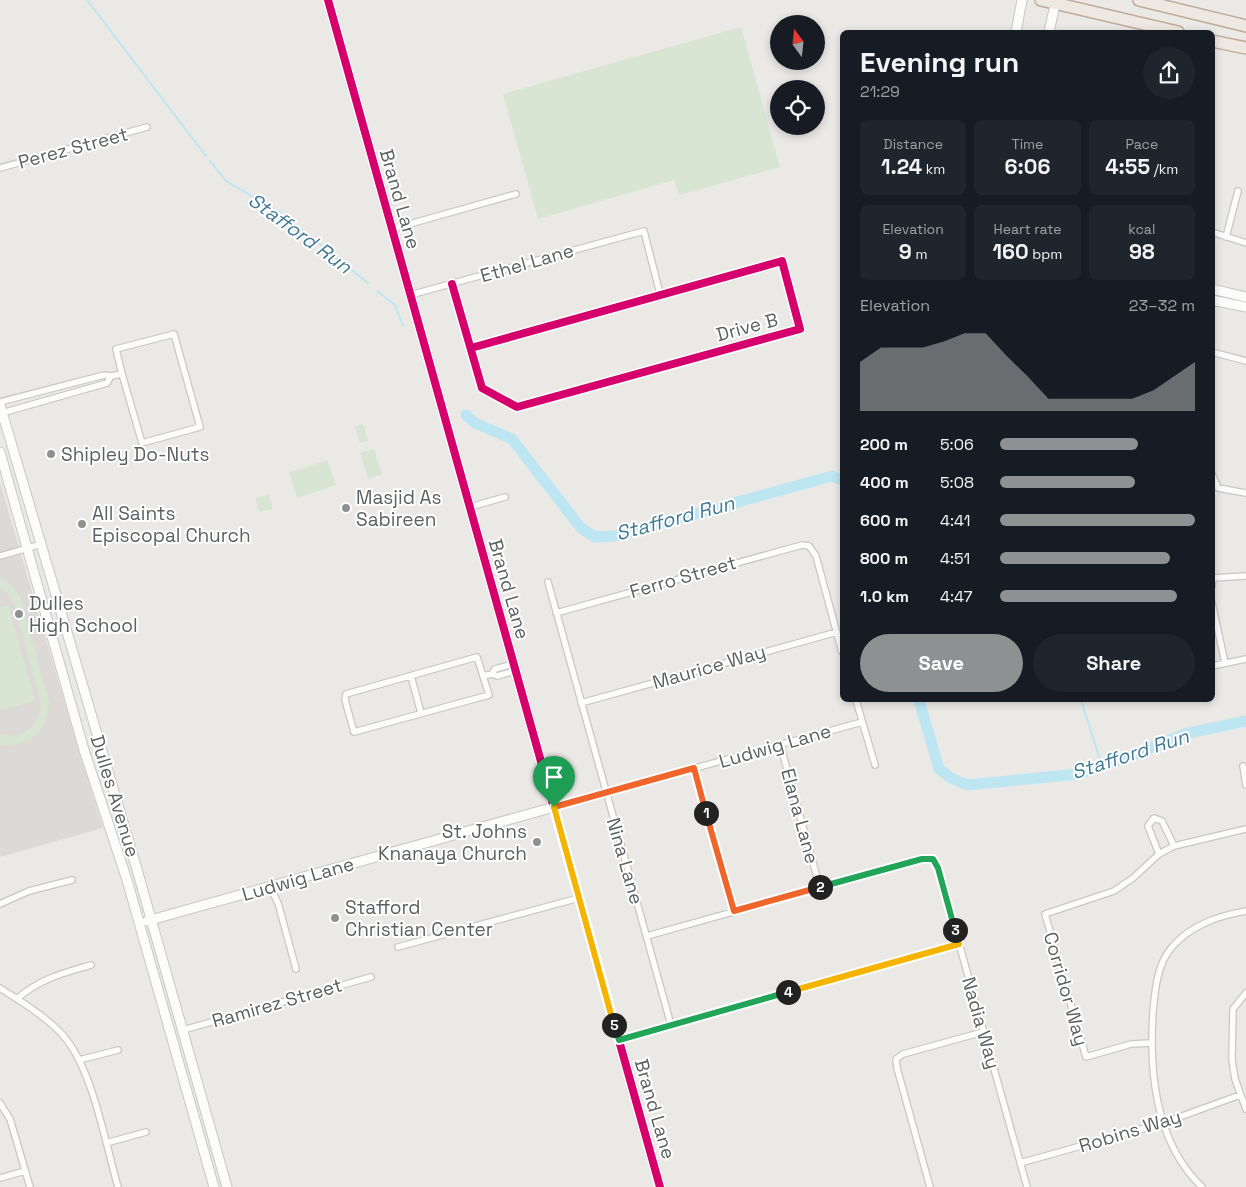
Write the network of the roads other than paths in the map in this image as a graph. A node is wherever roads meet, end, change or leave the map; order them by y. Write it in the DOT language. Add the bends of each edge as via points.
graph roads {
  1 [pos="328,0"];
  2 [pos="1022,0"];
  3 [pos="1041,0"];
  4 [pos="1139,0"];
  5 [pos="1056,2"];
  6 [pos="1246,26"];
  7 [pos="1016,30"];
  8 [pos="1049,30"];
  9 [pos="1170,30"];
  10 [pos="1215,42"];
  11 [pos="1246,48"];
  12 [pos="147,127"];
  13 [pos="0,168"];
  14 [pos="1238,191"];
  15 [pos="516,194"];
  16 [pos="392,228"];
  17 [pos="1215,233"];
  18 [pos="1226,237"];
  19 [pos="1246,243"];
  20 [pos="452,284"];
  21 [pos="1215,290"];
  22 [pos="660,294"];
  23 [pos="410,295"];
  24 [pos="1246,297"];
  25 [pos="1215,301"];
  26 [pos="1246,308"];
  27 [pos="471,348"];
  28 [pos="1215,353"];
  29 [pos="1246,361"];
  30 [pos="122,374"];
  31 [pos="111,376"];
  32 [pos="1,407"];
  33 [pos="0,452"];
  34 [pos="1215,481"];
  35 [pos="1246,493"];
  36 [pos="505,497"];
  37 [pos="470,507"];
  38 [pos="42,544"];
  39 [pos="27,548"];
  40 [pos="0,556"];
  41 [pos="1246,576"];
  42 [pos="1215,578"];
  43 [pos="548,582"];
  44 [pos="556,613"];
  45 [pos="1215,617"];
  46 [pos="837,632"];
  47 [pos="840,644"];
  48 [pos="1246,659"];
  49 [pos="1225,663"];
  50 [pos="1215,665"];
  51 [pos="514,667"];
  52 [pos="411,676"];
  53 [pos="483,676"];
  54 [pos="857,702"];
  55 [pos="581,703"];
  56 [pos="421,713"];
  57 [pos="862,722"];
  58 [pos="780,744"];
  59 [pos="875,764"];
  60 [pos="1243,766"];
  61 [pos="694,768"];
  62 [pos="1246,785"];
  63 [pos="606,793"];
  64 [pos="554,807"];
  65 [pos="1246,829"];
  66 [pos="1174,846"];
  67 [pos="1159,854"];
  68 [pos="72,880"];
  69 [pos="270,886"];
  70 [pos="820,888"];
  71 [pos="579,898"];
  72 [pos="0,904"];
  73 [pos="734,911"];
  74 [pos="1246,911"];
  75 [pos="150,920"];
  76 [pos="139,923"];
  77 [pos="646,936"];
  78 [pos="959,944"];
  79 [pos="398,947"];
  80 [pos="92,965"];
  81 [pos="296,969"];
  82 [pos="372,977"];
  83 [pos="0,988"];
  84 [pos="1246,994"];
  85 [pos="17,999"];
  86 [pos="671,1025"];
  87 [pos="183,1030"];
  88 [pos="983,1032"];
  89 [pos="619,1040"];
  90 [pos="1151,1043"];
  91 [pos="118,1050"];
  92 [pos="79,1060"];
  93 [pos="196,1078"];
  94 [pos="185,1080"];
  95 [pos="1240,1095"];
  96 [pos="0,1103"];
  97 [pos="1246,1108"];
  98 [pos="1163,1123"];
  99 [pos="146,1132"];
  100 [pos="106,1143"];
  101 [pos="1020,1163"];
  102 [pos="26,1171"];
  103 [pos="0,1178"];
  104 [pos="1199,1186"];
  105 [pos="30,1187"];
  106 [pos="118,1187"];
  107 [pos="214,1187"];
  108 [pos="227,1187"];
  109 [pos="660,1187"];
  110 [pos="930,1187"];
  111 [pos="1027,1187"];
  1 -- 16 [label="street, Brand Lane"];
  2 -- 7 [label="street"];
  3 -- 5 [label="highway"];
  4 -- 6 [label="highway"];
  5 -- 8 [label="street"];
  5 -- 9 [label="highway"];
  10 -- 11 [label="highway"];
  12 -- 13 [label="street, Perez Street"];
  14 -- 18 [label="street"];
  15 -- 16 [label="street"];
  16 -- 23 [label="street, Brand Lane"];
  17 -- 18 [label="street"];
  18 -- 19 [label="street"];
  20 -- 22 [label="street, Ethel Lane" via="644,230"];
  20 -- 23 [label="street, Ethel Lane"];
  20 -- 27 [label="street"];
  21 -- 24 [label="street"];
  22 -- 27 [label="street, Drive B"];
  22 -- 27 [label="street, Drive B" via="782,261 800,329 517,407 482,388"];
  23 -- 37 [label="street, Brand Lane"];
  25 -- 26 [label="street"];
  28 -- 29 [label="street"];
  30 -- 30 [label="street" via="116,349 174,334 200,428 142,443"];
  30 -- 31 [label="street"];
  31 -- 32 [label="street" via="104,375"];
  31 -- 32 [label="street" via="108,383"];
  32 -- 38 [label="street, Dulles Avenue"];
  33 -- 39 [label="street, Dulles Avenue"];
  34 -- 35 [label="street" via="1218,488"];
  36 -- 37 [label="street"];
  37 -- 51 [label="street, Brand Lane"];
  38 -- 39 [label="street"];
  38 -- 75 [label="street, Dulles Avenue"];
  39 -- 40 [label="street"];
  39 -- 76 [label="street, Dulles Avenue" via="84,750"];
  41 -- 42 [label="street"];
  43 -- 44 [label="street, Nina Lane"];
  44 -- 46 [label="street, Ferro Street" via="796,545 809,546 816,556"];
  44 -- 55 [label="street, Nina Lane"];
  45 -- 49 [label="street"];
  46 -- 47 [label="street"];
  46 -- 55 [label="street, Maurice Way"];
  48 -- 49 [label="street"];
  49 -- 50 [label="street"];
  51 -- 53 [label="street" via="497,676"];
  51 -- 64 [label="street, Brand Lane"];
  52 -- 53 [label="street" via="478,657"];
  52 -- 56 [label="street"];
  52 -- 56 [label="street" via="346,694 345,700 354,732"];
  53 -- 56 [label="street" via="488,695"];
  54 -- 57 [label="street"];
  55 -- 63 [label="street, Nina Lane"];
  57 -- 58 [label="street, Ludwig Lane"];
  57 -- 59 [label="street"];
  58 -- 61 [label="street, Ludwig Lane"];
  58 -- 70 [label="street, Elana Lane"];
  60 -- 62 [label="street"];
  61 -- 63 [label="street, Ludwig Lane"];
  61 -- 73 [label="street"];
  63 -- 64 [label="street, Ludwig Lane"];
  63 -- 77 [label="street, Nina Lane"];
  64 -- 69 [label="street, Ludwig Lane"];
  64 -- 71 [label="street, Brand Lane"];
  65 -- 66 [label="street"];
  66 -- 67 [label="street"];
  66 -- 67 [label="street" via="1162,821 1154,818 1148,826"];
  67 -- 90 [label="street, Corridor Way" via="1114,891 1045,914 1086,1057 1130,1044"];
  68 -- 72 [label="street" via="29,891"];
  69 -- 75 [label="street, Ludwig Lane"];
  69 -- 81 [label="street" via="278,903"];
  70 -- 73 [label="street"];
  70 -- 78 [label="street, Nadia Way" via="922,859 933,859"];
  71 -- 79 [label="street"];
  71 -- 89 [label="street, Brand Lane"];
  73 -- 77 [label="street"];
  74 -- 90 [label="street" via="1213,918 1194,928 1170,948 1154,992"];
  75 -- 76 [label="street, Ludwig Lane"];
  75 -- 87 [label="street, Dulles Avenue"];
  76 -- 94 [label="street, Dulles Avenue"];
  77 -- 86 [label="street, Nina Lane"];
  78 -- 86 [label="street"];
  78 -- 88 [label="street, Nadia Way"];
  80 -- 85 [label="street" via="42,980"];
  82 -- 87 [label="street, Ramirez Street"];
  83 -- 85 [label="street"];
  84 -- 95 [label="street" via="1234,1009 1232,1060"];
  85 -- 92 [label="street" via="61,1032"];
  86 -- 89 [label="street"];
  87 -- 93 [label="street, Dulles Avenue"];
  88 -- 101 [label="street, Nadia Way"];
  88 -- 110 [label="street" via="903,1054 896,1059"];
  89 -- 109 [label="street, Brand Lane"];
  90 -- 98 [label="street" via="1153,1079"];
  91 -- 92 [label="street"];
  92 -- 100 [label="street" via="91,1088"];
  93 -- 94 [label="street"];
  93 -- 108 [label="street, Dulles Avenue"];
  94 -- 107 [label="street, Dulles Avenue"];
  95 -- 97 [label="street"];
  95 -- 98 [label="street, Robins Way"];
  96 -- 102 [label="street" via="10,1119"];
  98 -- 101 [label="street, Robins Way"];
  98 -- 104 [label="street" via="1180,1158"];
  99 -- 100 [label="street"];
  100 -- 106 [label="street"];
  101 -- 111 [label="street, Nadia Way"];
  102 -- 103 [label="street"];
  102 -- 105 [label="street"];
}
